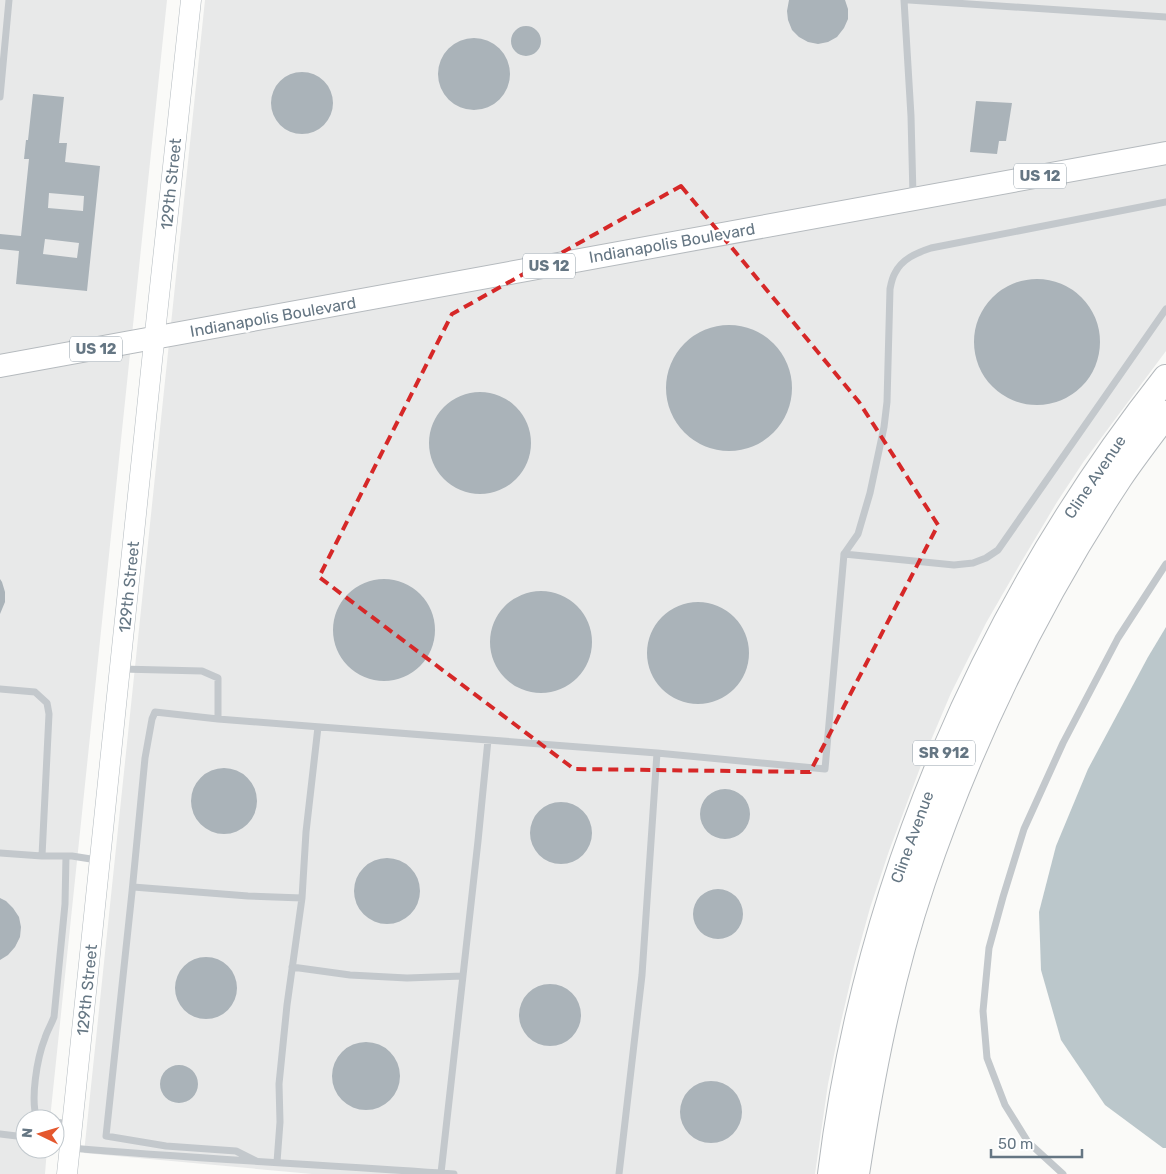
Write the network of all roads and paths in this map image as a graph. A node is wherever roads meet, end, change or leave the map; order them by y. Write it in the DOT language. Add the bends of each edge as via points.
graph roads {
  1 [pos="9,0"];
  2 [pos="191,0"];
  3 [pos="904,0"];
  4 [pos="910,0"];
  5 [pos="1166,17"];
  6 [pos="0,97"];
  7 [pos="1166,153"];
  8 [pos="913,199"];
  9 [pos="1166,202"];
  10 [pos="1166,309"];
  11 [pos="154,338"];
  12 [pos="0,366"];
  13 [pos="1166,378"];
  14 [pos="1166,414"];
  15 [pos="844,554"];
  16 [pos="1166,564"];
  17 [pos="120,669"];
  18 [pos="0,689"];
  19 [pos="218,718"];
  20 [pos="318,727"];
  21 [pos="488,740"];
  22 [pos="657,752"];
  23 [pos="0,853"];
  24 [pos="42,856"];
  25 [pos="66,856"];
  26 [pos="100,860"];
  27 [pos="133,887"];
  28 [pos="302,898"];
  29 [pos="292,968"];
  30 [pos="463,976"];
  31 [pos="35,1109"];
  32 [pos="65,1116"];
  33 [pos="65,1127"];
  34 [pos="0,1134"];
  35 [pos="15,1136"];
  36 [pos="70,1148"];
  37 [pos="256,1160"];
  38 [pos="277,1162"];
  39 [pos="441,1173"];
  40 [pos="67,1174"];
  41 [pos="454,1174"];
  42 [pos="619,1174"];
  43 [pos="831,1174"];
  44 [pos="856,1174"];
  45 [pos="1063,1174"];
  1 -- 6 [label="lane"];
  2 -- 11 [label="main road, 129th Street"];
  3 -- 8 [label="lane"];
  4 -- 5 [label="lane"];
  7 -- 8 [label="main road, Indianapolis Boulevard / US 12"];
  8 -- 11 [label="main road, Indianapolis Boulevard / US 12"];
  9 -- 15 [label="lane" via="931,248 903,262 894,273 890,289 884,428 858,534"];
  10 -- 15 [label="lane" via="998,550 973,563 954,566"];
  11 -- 12 [label="main road, Indianapolis Boulevard / US 12"];
  11 -- 17 [label="main road, 129th Street"];
  13 -- 43 [label="highway, Cline Avenue / SR 912" via="1086,488 1044,554 990,654 946,748 913,830 881,929 855,1034"];
  14 -- 44 [label="highway, Cline Avenue / SR 912" via="1120,476 1056,580 995,700 948,810 922,883 889,998 868,1096"];
  15 -- 22 [label="lane" via="825,769"];
  16 -- 45 [label="lane" via="1118,638 1063,743 1024,830 989,948 983,1011 987,1058 1005,1105 1028,1142"];
  17 -- 19 [label="lane" via="202,671 218,678"];
  17 -- 26 [label="main road, 129th Street"];
  18 -- 24 [label="lane" via="34,692 47,703 50,714"];
  19 -- 20 [label="lane"];
  19 -- 27 [label="lane" via="155,712 145,758"];
  20 -- 21 [label="lane"];
  20 -- 28 [label="lane"];
  21 -- 22 [label="lane"];
  21 -- 30 [label="lane"];
  22 -- 42 [label="lane" via="642,975"];
  23 -- 24 [label="lane"];
  24 -- 25 [label="lane"];
  25 -- 26 [label="lane"];
  25 -- 31 [label="lane" via="55,1009 36,1072"];
  26 -- 32 [label="main road, 129th Street"];
  27 -- 28 [label="lane"];
  27 -- 37 [label="lane" via="106,1136 166,1146 236,1151"];
  28 -- 29 [label="lane"];
  29 -- 30 [label="lane" via="407,978"];
  29 -- 38 [label="lane" via="279,1084"];
  30 -- 39 [label="lane"];
  33 -- 36 [label="main road, 129th Street"];
  34 -- 35 [label="lane"];
  36 -- 37 [label="lane"];
  36 -- 40 [label="main road, 129th Street"];
  37 -- 38 [label="lane"];
  38 -- 39 [label="lane"];
  39 -- 41 [label="lane"];
}
